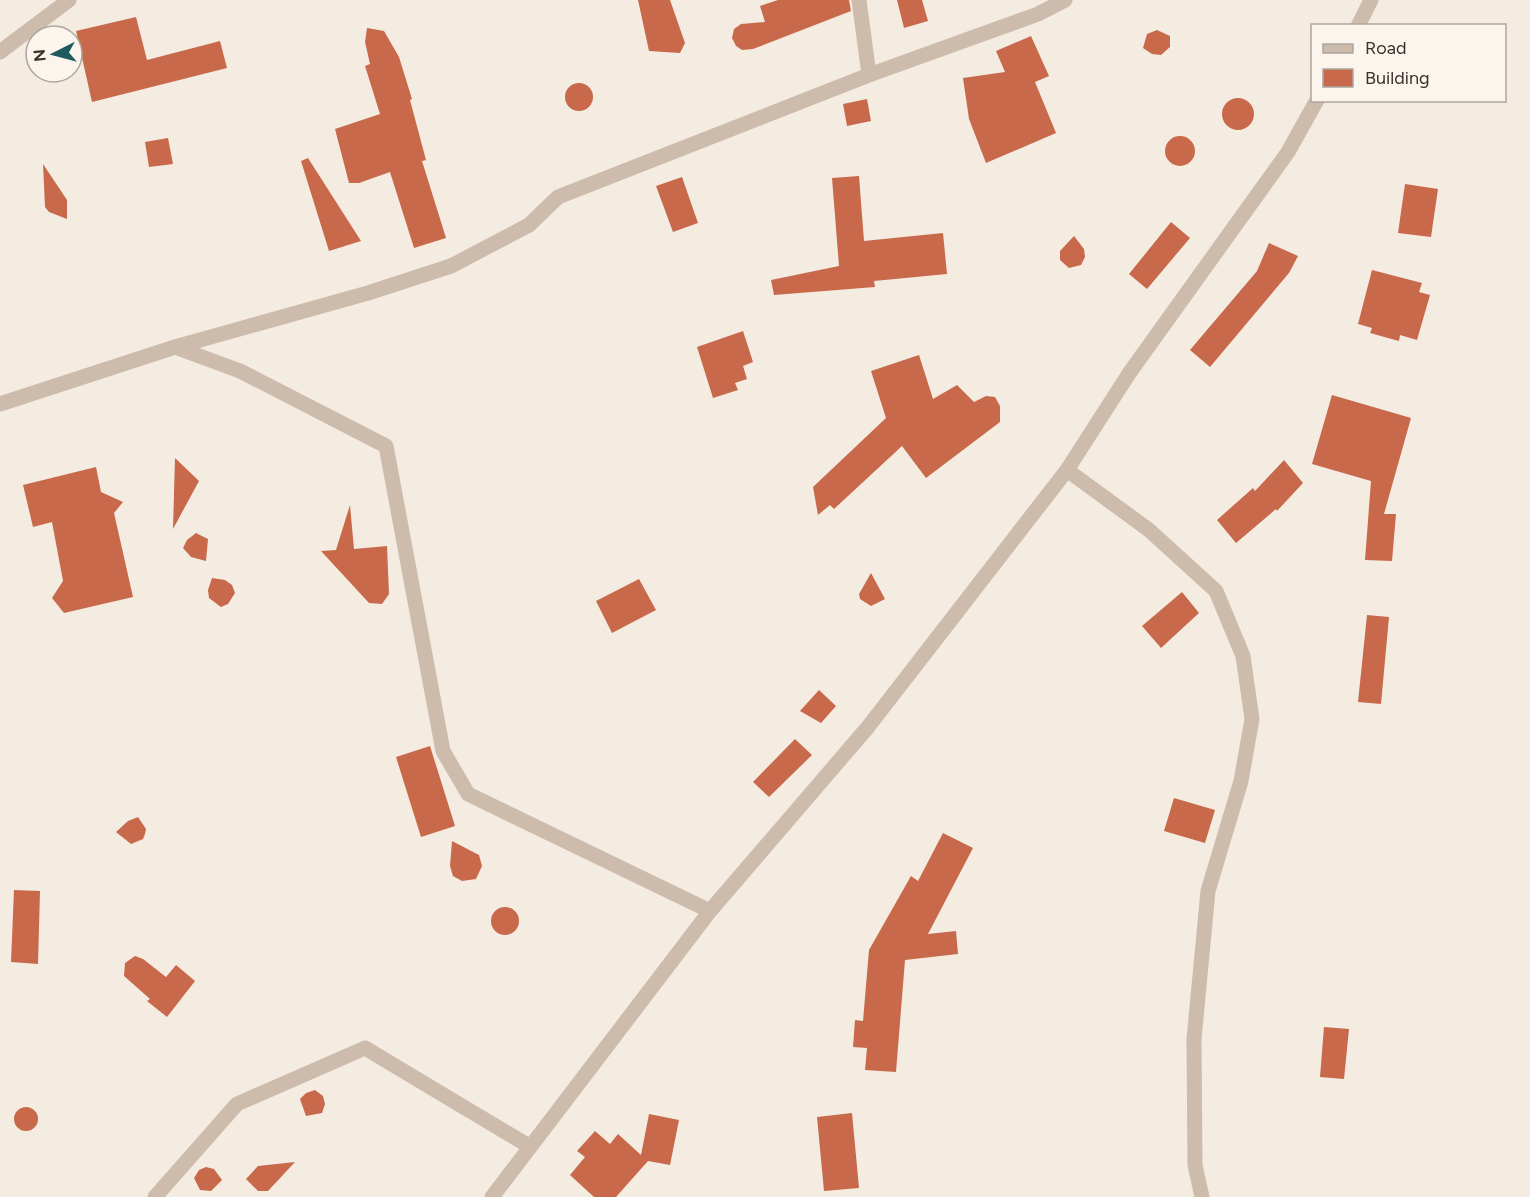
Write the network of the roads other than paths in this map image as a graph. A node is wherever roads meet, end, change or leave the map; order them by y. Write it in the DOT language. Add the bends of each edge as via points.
graph roads {
  1 [pos="69,0"];
  2 [pos="859,0"];
  3 [pos="1065,0"];
  4 [pos="1371,0"];
  5 [pos="1359,24"];
  6 [pos="0,52"];
  7 [pos="869,75"];
  8 [pos="1316,102"];
  9 [pos="175,347"];
  10 [pos="0,404"];
  11 [pos="1067,470"];
  12 [pos="710,911"];
  13 [pos="529,1146"];
  14 [pos="156,1197"];
  15 [pos="492,1197"];
  16 [pos="1202,1197"];
  1 -- 6 [label="street"];
  2 -- 7 [label="street"];
  3 -- 7 [label="street" via="1038,14"];
  4 -- 5 [label="street"];
  7 -- 9 [label="street" via="558,197 528,225 451,266"];
  8 -- 11 [label="street" via="1288,152 1130,372"];
  9 -- 10 [label="street"];
  9 -- 12 [label="street" via="240,371 386,446 443,751 468,794"];
  11 -- 12 [label="street" via="868,727"];
  11 -- 16 [label="street" via="1149,530 1216,591 1243,656 1252,719 1242,781 1208,891 1194,1039 1195,1165"];
  12 -- 13 [label="street"];
  13 -- 14 [label="street" via="365,1048 237,1104"];
  13 -- 15 [label="street"];
}
